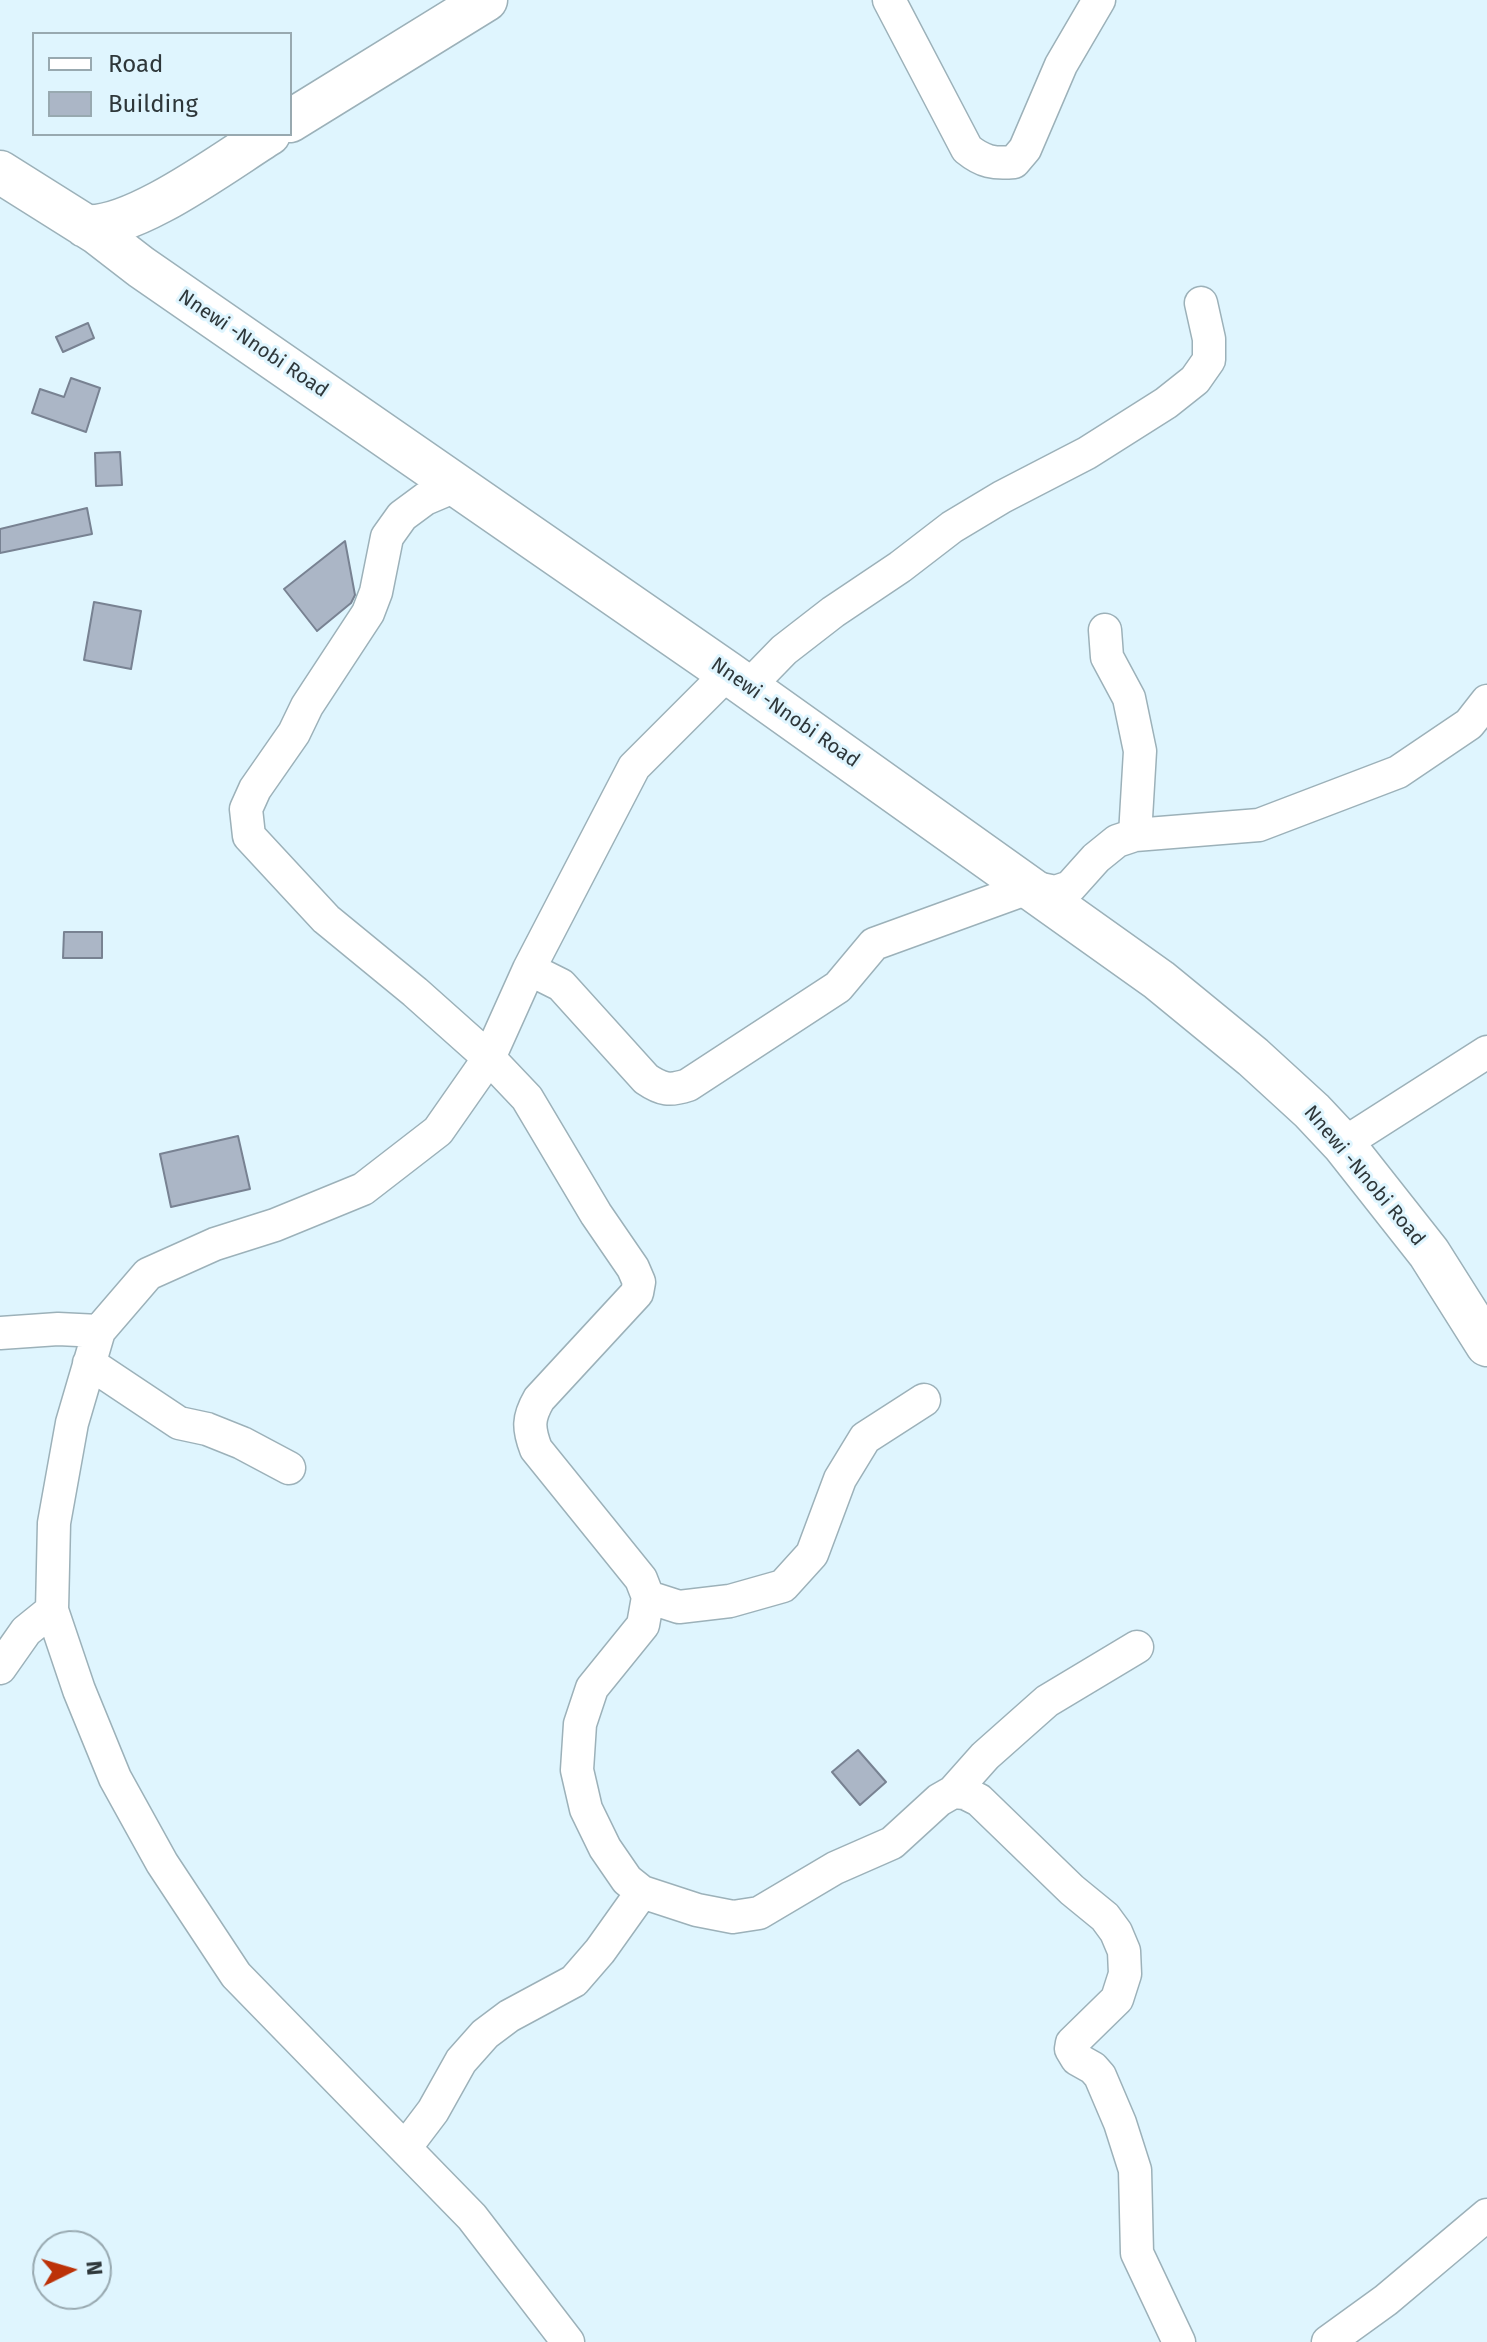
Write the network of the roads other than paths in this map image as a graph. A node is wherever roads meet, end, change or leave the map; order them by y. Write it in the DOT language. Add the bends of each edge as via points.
graph roads {
  1 [pos="486,0"];
  2 [pos="889,0"];
  3 [pos="1099,0"];
  4 [pos="292,120"];
  5 [pos="266,136"];
  6 [pos="0,172"];
  7 [pos="162,200"];
  8 [pos="85,226"];
  9 [pos="141,267"];
  10 [pos="1201,303"];
  11 [pos="458,485"];
  12 [pos="1105,630"];
  13 [pos="738,680"];
  14 [pos="1487,701"];
  15 [pos="1135,835"];
  16 [pos="1031,887"];
  17 [pos="529,969"];
  18 [pos="1487,1052"];
  19 [pos="489,1058"];
  20 [pos="1343,1144"];
  21 [pos="99,1331"];
  22 [pos="0,1333"];
  23 [pos="1487,1345"];
  24 [pos="89,1363"];
  25 [pos="924,1400"];
  26 [pos="289,1468"];
  27 [pos="648,1597"];
  28 [pos="52,1610"];
  29 [pos="1137,1647"];
  30 [pos="0,1668"];
  31 [pos="953,1792"];
  32 [pos="642,1892"];
  33 [pos="405,2148"];
  34 [pos="1487,2215"];
  35 [pos="568,2342"];
  36 [pos="1179,2342"];
  37 [pos="1328,2342"];
  1 -- 4 [label="main road"];
  2 -- 3 [label="street" via="967,149 982,161 1000,163 1014,162 1025,149 1061,65"];
  5 -- 7 [label="main road"];
  6 -- 8 [label="main road, Nnewi -Nnobi Road"];
  7 -- 8 [label="main road" via="107,225"];
  7 -- 9 [label="main road"];
  8 -- 9 [label="main road, Nnewi -Nnobi Road"];
  9 -- 11 [label="main road, Nnewi -Nnobi Road"];
  10 -- 13 [label="street" via="1209,360 1195,380 1087,453 952,527"];
  11 -- 13 [label="main road, Nnewi -Nnobi Road"];
  11 -- 19 [label="street" via="425,499 402,516 387,537 368,613 246,809 249,836 326,919"];
  12 -- 15 [label="street" via="1107,657 1129,698 1140,751"];
  13 -- 16 [label="main road, Nnewi -Nnobi Road"];
  13 -- 17 [label="street" via="634,767"];
  14 -- 15 [label="street" via="1469,724 1398,772 1259,825"];
  15 -- 16 [label="street" via="1117,841 1070,887 1055,892"];
  16 -- 17 [label="street" via="874,944 838,987 688,1085 670,1091 646,1079 561,985"];
  16 -- 20 [label="main road, Nnewi -Nnobi Road" via="1253,1057"];
  17 -- 19 [label="street"];
  18 -- 20 [label="street"];
  19 -- 21 [label="street" via="438,1131 363,1189 148,1274"];
  19 -- 27 [label="street" via="527,1098 639,1282 637,1293 539,1399 529,1415 529,1432 536,1449 641,1579"];
  20 -- 23 [label="main road, Nnewi -Nnobi Road" via="1429,1253"];
  21 -- 22 [label="street"];
  21 -- 24 [label="street"];
  24 -- 26 [label="street" via="179,1423 242,1443"];
  24 -- 28 [label="street" via="54,1523"];
  25 -- 27 [label="street" via="865,1438 840,1479 812,1554 783,1586 730,1601 679,1607"];
  27 -- 32 [label="street" via="643,1625 592,1688 580,1724 577,1770 586,1809 605,1848"];
  28 -- 30 [label="street" via="26,1631"];
  28 -- 33 [label="street" via="115,1778 162,1863 236,1975"];
  29 -- 31 [label="street" via="1047,1701"];
  31 -- 32 [label="street" via="892,1843 835,1868 759,1913 733,1917"];
  31 -- 36 [label="street" via="979,1800 1105,1917 1124,1951 1125,1974 1117,1999 1071,2049 1100,2076 1120,2123 1135,2170 1137,2253"];
  32 -- 33 [label="street" via="574,1981 485,2034 461,2061"];
  33 -- 35 [label="street" via="472,2217"];
  34 -- 37 [label="street"];
}
